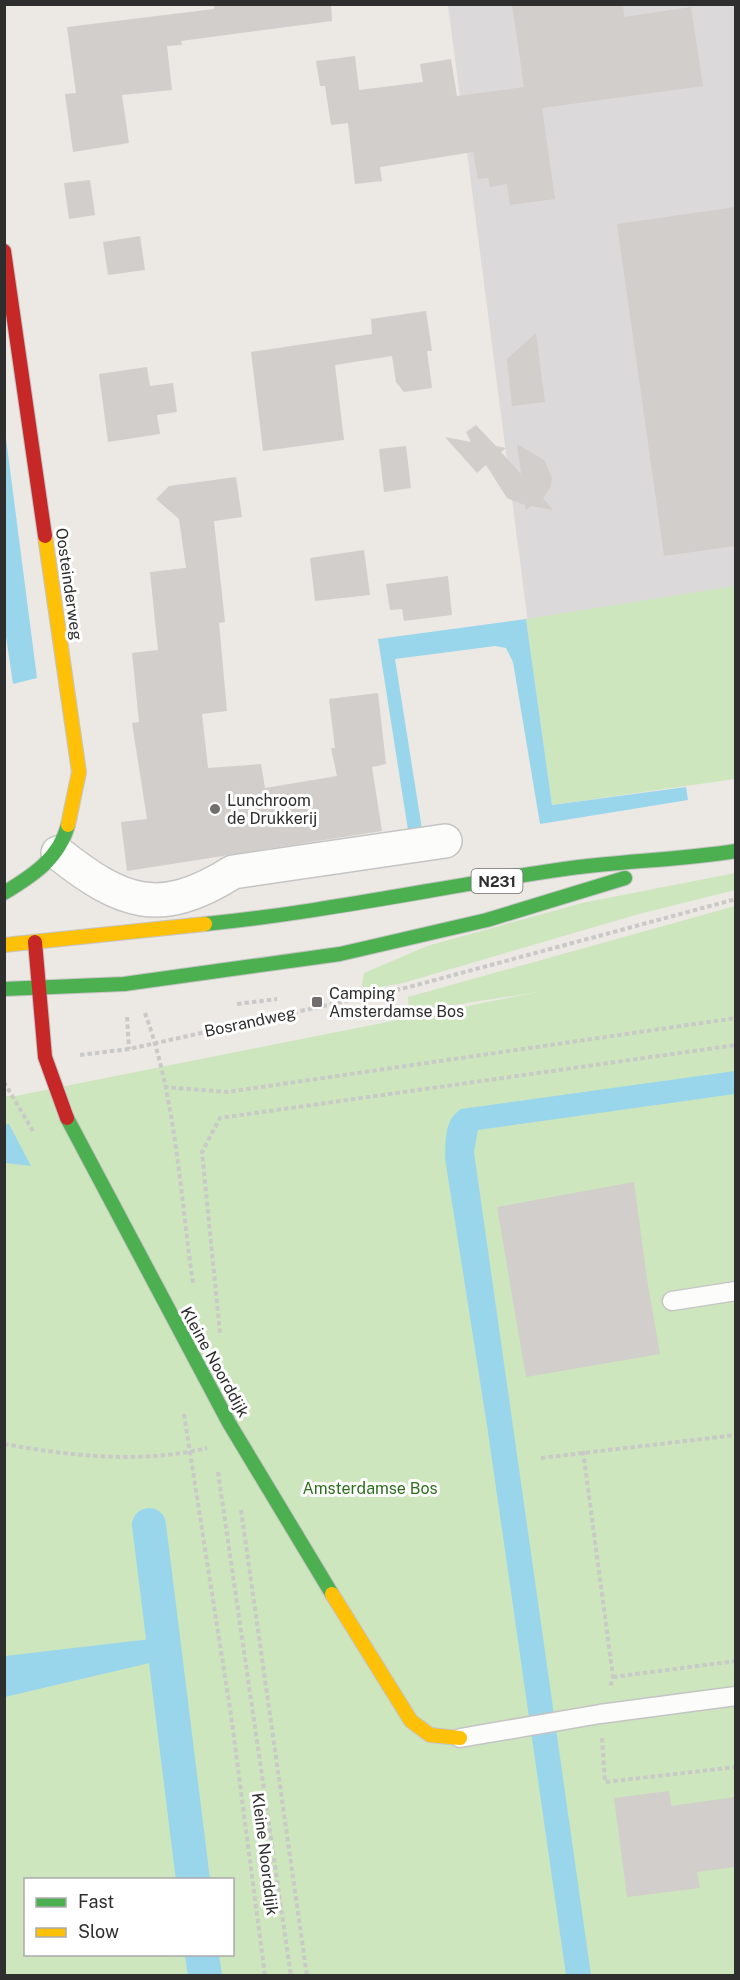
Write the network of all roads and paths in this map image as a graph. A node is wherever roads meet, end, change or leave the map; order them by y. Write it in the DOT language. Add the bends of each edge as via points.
graph roads {
  1 [pos="4,251"];
  2 [pos="445,841"];
  3 [pos="735,851"];
  4 [pos="58,852"];
  5 [pos="690,858"];
  6 [pos="4,893"];
  7 [pos="735,900"];
  8 [pos="35,942"];
  9 [pos="4,945"];
  10 [pos="37,986"];
  11 [pos="4,990"];
  12 [pos="144,1011"];
  13 [pos="735,1018"];
  14 [pos="155,1043"];
  15 [pos="735,1045"];
  16 [pos="45,1057"];
  17 [pos="164,1087"];
  18 [pos="193,1287"];
  19 [pos="735,1291"];
  20 [pos="672,1301"];
  21 [pos="221,1341"];
  22 [pos="735,1435"];
  23 [pos="4,1444"];
  24 [pos="214,1447"];
  25 [pos="583,1451"];
  26 [pos="190,1452"];
  27 [pos="541,1458"];
  28 [pos="217,1470"];
  29 [pos="240,1504"];
  30 [pos="735,1661"];
  31 [pos="614,1677"];
  32 [pos="735,1696"];
  33 [pos="600,1714"];
  34 [pos="460,1738"];
  35 [pos="735,1767"];
  36 [pos="265,1976"];
  37 [pos="291,1976"];
  38 [pos="307,1976"];
  1 -- 4 [label="street, Oosteinderweg" via="79,772 67,832"];
  2 -- 4 [label="street" via="233,872 213,885 170,900 142,900 116,893"];
  3 -- 5 [label="street, N231"];
  4 -- 6 [label="street, Oosteinderweg" via="37,873"];
  5 -- 8 [label="street, N231" via="566,869 258,919"];
  5 -- 10 [label="street, N231" via="487,920 340,954 124,984"];
  7 -- 14 [label="path, Bosrandweg" via="409,987"];
  8 -- 9 [label="street, N231"];
  8 -- 10 [label="street, Kleine Noorddijk"];
  10 -- 11 [label="street, N231"];
  10 -- 16 [label="street, Kleine Noorddijk"];
  12 -- 14 [label="path"];
  13 -- 17 [label="path" via="227,1092"];
  14 -- 16 [label="path, Bosrandweg"];
  14 -- 17 [label="path"];
  15 -- 21 [label="path" via="220,1118 202,1152"];
  16 -- 34 [label="street, Kleine Noorddijk" via="64,1113 93,1172 206,1382 398,1703 417,1728 436,1739"];
  17 -- 18 [label="path"];
  19 -- 20 [label="lane"];
  22 -- 25 [label="path"];
  23 -- 26 [label="path" via="108,1458"];
  24 -- 26 [label="path"];
  25 -- 27 [label="path"];
  25 -- 31 [label="path"];
  26 -- 36 [label="path, Kleine Noorddijk" via="231,1715"];
  28 -- 37 [label="path"];
  29 -- 38 [label="path"];
  30 -- 31 [label="path"];
  31 -- 33 [label="path"];
  32 -- 33 [label="lane"];
  33 -- 34 [label="lane"];
  33 -- 35 [label="path" via="605,1782"];
}
